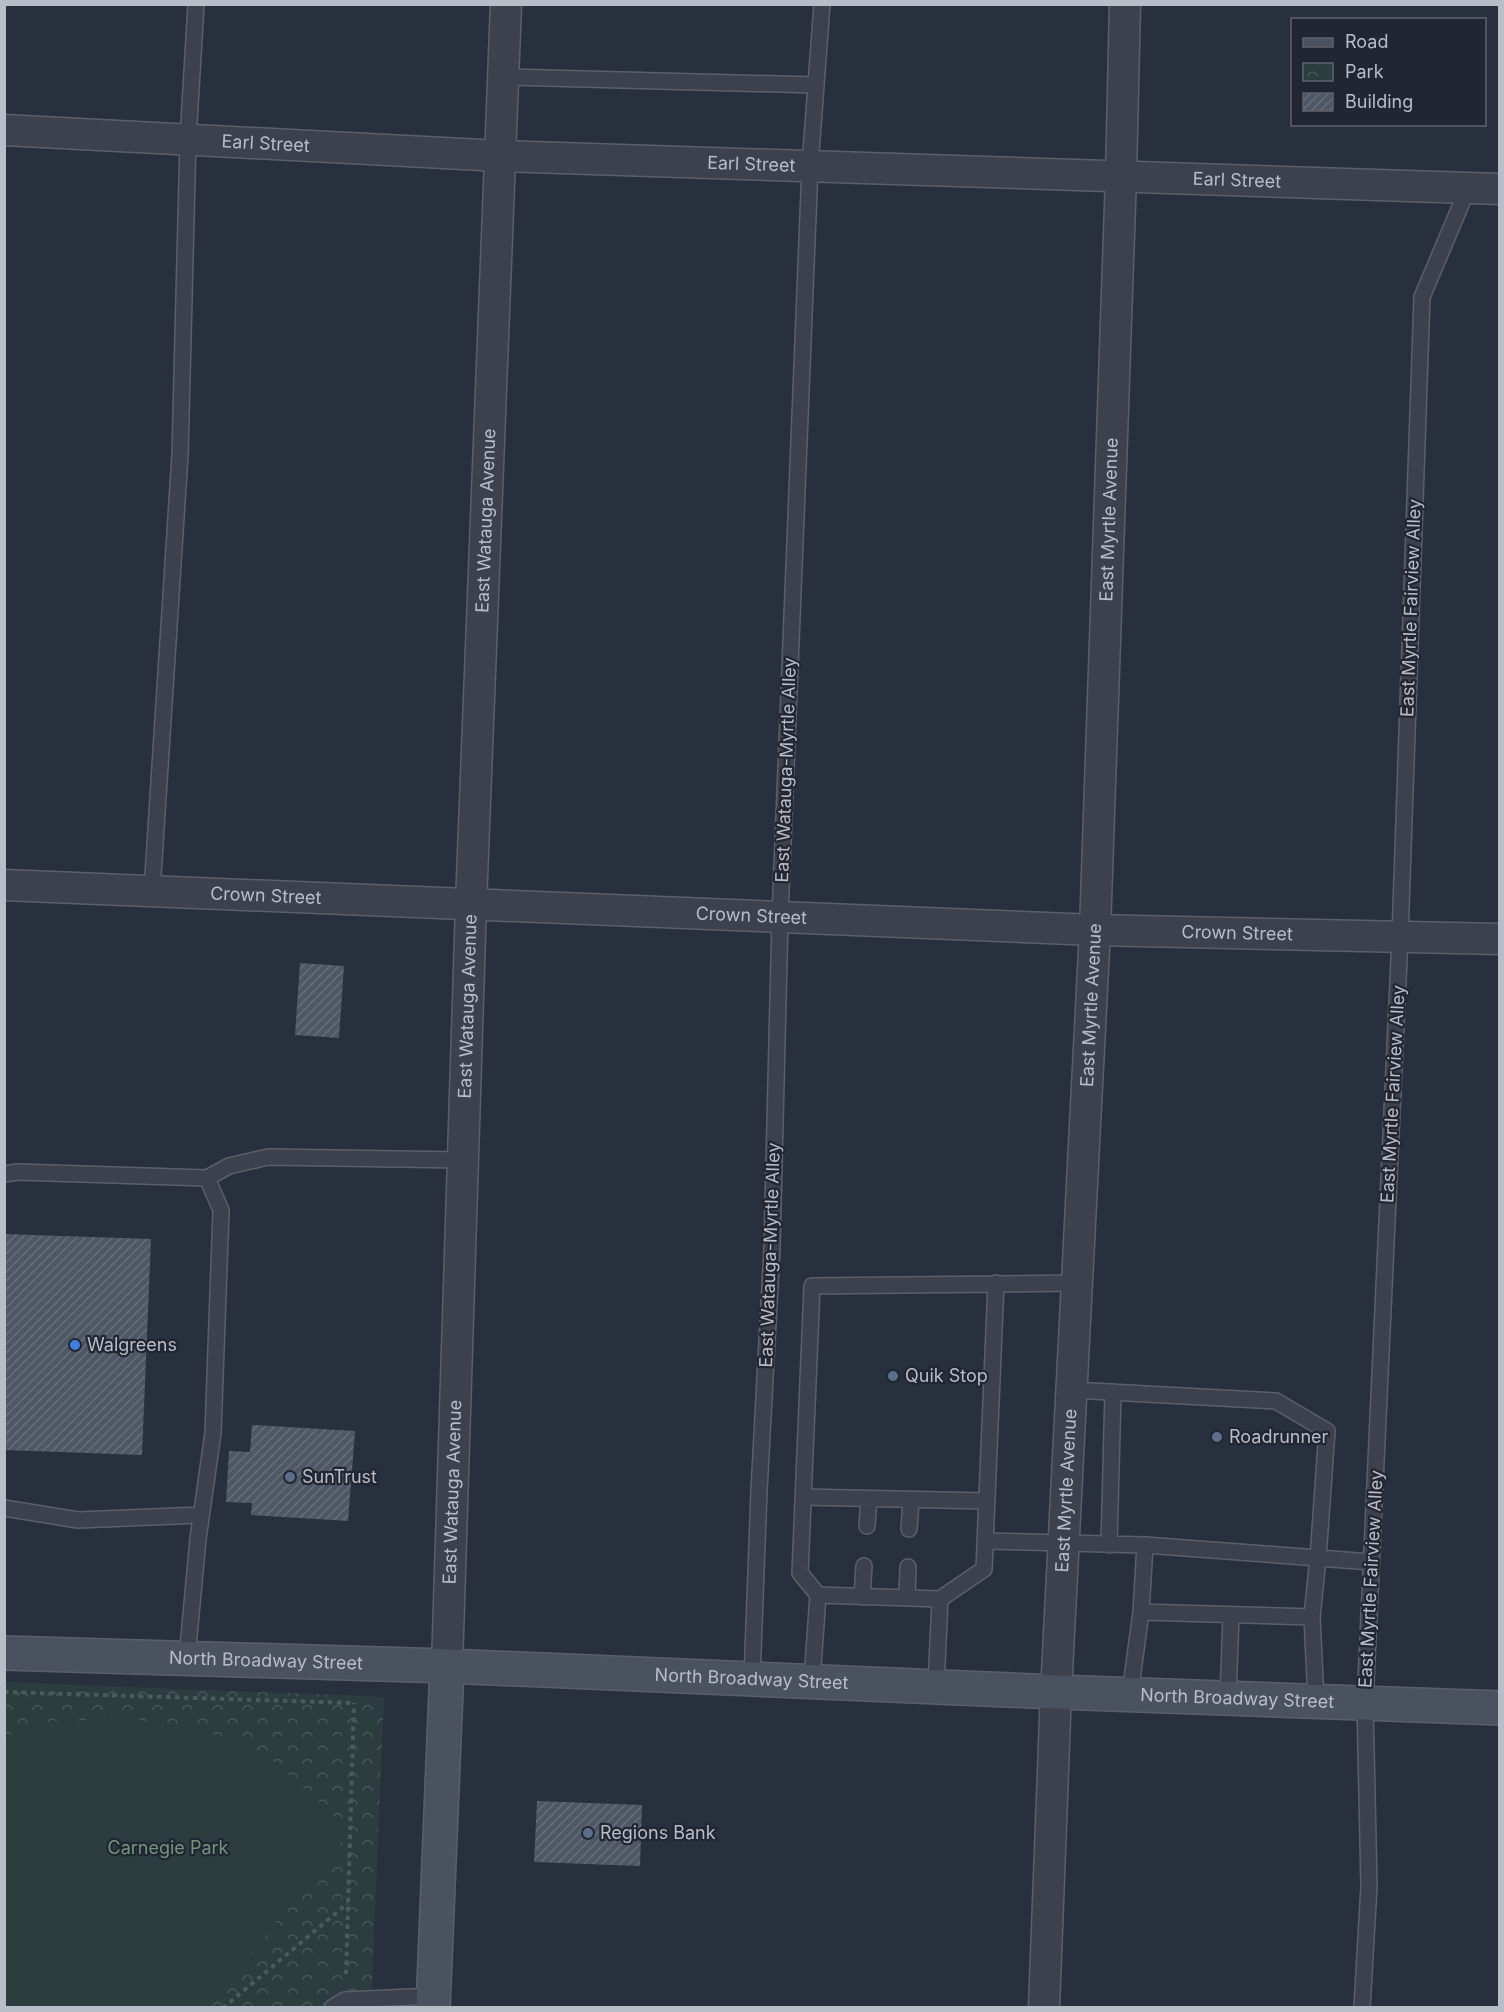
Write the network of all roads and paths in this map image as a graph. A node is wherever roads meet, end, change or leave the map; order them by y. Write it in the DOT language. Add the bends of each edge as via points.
graph roads {
  1 [pos="196,4"];
  2 [pos="506,4"];
  3 [pos="822,4"];
  4 [pos="1125,4"];
  5 [pos="504,77"];
  6 [pos="816,86"];
  7 [pos="4,130"];
  8 [pos="188,140"];
  9 [pos="501,156"];
  10 [pos="810,166"];
  11 [pos="1121,176"];
  12 [pos="1467,188"];
  13 [pos="1500,189"];
  14 [pos="4,885"];
  15 [pos="152,891"];
  16 [pos="471,904"];
  17 [pos="780,917"];
  18 [pos="1095,930"];
  19 [pos="1400,937"];
  20 [pos="1500,939"];
  21 [pos="463,1160"];
  22 [pos="4,1174"];
  23 [pos="207,1178"];
  24 [pos="996,1283"];
  25 [pos="1077,1283"];
  26 [pos="1072,1390"];
  27 [pos="1113,1392"];
  28 [pos="803,1497"];
  29 [pos="869,1499"];
  30 [pos="911,1500"];
  31 [pos="987,1502"];
  32 [pos="4,1508"];
  33 [pos="201,1515"];
  34 [pos="867,1526"];
  35 [pos="909,1529"];
  36 [pos="985,1541"];
  37 [pos="1064,1543"];
  38 [pos="1109,1545"];
  39 [pos="1145,1545"];
  40 [pos="1318,1558"];
  41 [pos="1371,1562"];
  42 [pos="864,1566"];
  43 [pos="908,1567"];
  44 [pos="818,1595"];
  45 [pos="862,1597"];
  46 [pos="907,1597"];
  47 [pos="940,1599"];
  48 [pos="1141,1612"];
  49 [pos="1231,1615"];
  50 [pos="1312,1617"];
  51 [pos="4,1653"];
  52 [pos="187,1658"];
  53 [pos="356,1663"];
  54 [pos="447,1666"];
  55 [pos="752,1679"];
  56 [pos="812,1680"];
  57 [pos="936,1686"];
  58 [pos="4,1692"];
  59 [pos="1056,1692"];
  60 [pos="1130,1694"];
  61 [pos="1228,1698"];
  62 [pos="1316,1701"];
  63 [pos="354,1703"];
  64 [pos="1365,1703"];
  65 [pos="1500,1708"];
  66 [pos="348,1903"];
  67 [pos="433,2002"];
  68 [pos="339,2004"];
  69 [pos="223,2007"];
  70 [pos="1044,2007"];
  71 [pos="1362,2007"];
  1 -- 8 [label="lane"];
  2 -- 5 [label="street, East Watauga Avenue"];
  3 -- 6 [label="lane, East Watauga-Myrtle Alley"];
  4 -- 11 [label="street, East Myrtle Avenue"];
  5 -- 6 [label="lane"];
  5 -- 9 [label="street, East Watauga Avenue"];
  6 -- 10 [label="lane, East Watauga-Myrtle Alley"];
  7 -- 8 [label="street, Earl Street"];
  8 -- 9 [label="street, Earl Street"];
  8 -- 15 [label="lane" via="180,455"];
  9 -- 10 [label="street, Earl Street"];
  9 -- 16 [label="street, East Watauga Avenue"];
  10 -- 11 [label="street, Earl Street"];
  10 -- 17 [label="lane, East Watauga-Myrtle Alley"];
  11 -- 12 [label="street, Earl Street"];
  11 -- 18 [label="street, East Myrtle Avenue"];
  12 -- 13 [label="street, Earl Street"];
  12 -- 19 [label="lane, East Myrtle Fairview Alley" via="1422,297"];
  14 -- 15 [label="street, Crown Street"];
  15 -- 16 [label="street, Crown Street"];
  16 -- 17 [label="street, Crown Street"];
  16 -- 21 [label="street, East Watauga Avenue"];
  17 -- 18 [label="street, Crown Street"];
  17 -- 55 [label="lane, East Watauga-Myrtle Alley" via="772,1248"];
  18 -- 19 [label="street, Crown Street"];
  18 -- 25 [label="street, East Myrtle Avenue"];
  19 -- 20 [label="street, Crown Street"];
  19 -- 41 [label="lane, East Myrtle Fairview Alley"];
  21 -- 23 [label="lane" via="268,1157 229,1166"];
  21 -- 54 [label="street, East Watauga Avenue"];
  22 -- 23 [label="lane"];
  23 -- 33 [label="lane" via="222,1210 213,1433"];
  24 -- 25 [label="lane"];
  24 -- 28 [label="lane" via="812,1286"];
  24 -- 31 [label="lane"];
  25 -- 26 [label="street, East Myrtle Avenue"];
  26 -- 27 [label="lane"];
  26 -- 37 [label="street, East Myrtle Avenue"];
  27 -- 38 [label="lane"];
  27 -- 40 [label="lane" via="1276,1401 1327,1431"];
  28 -- 29 [label="lane"];
  28 -- 44 [label="lane" via="800,1573"];
  29 -- 30 [label="lane"];
  29 -- 34 [label="lane"];
  30 -- 31 [label="lane"];
  30 -- 35 [label="lane"];
  31 -- 36 [label="lane"];
  32 -- 33 [label="lane" via="78,1520"];
  33 -- 52 [label="lane"];
  36 -- 37 [label="lane"];
  36 -- 47 [label="lane" via="984,1569"];
  37 -- 38 [label="lane"];
  37 -- 59 [label="street, East Myrtle Avenue"];
  38 -- 39 [label="lane"];
  39 -- 40 [label="lane"];
  39 -- 48 [label="lane"];
  40 -- 41 [label="lane"];
  40 -- 50 [label="lane"];
  41 -- 64 [label="lane, East Myrtle Fairview Alley"];
  42 -- 45 [label="lane"];
  43 -- 46 [label="lane"];
  44 -- 45 [label="lane"];
  44 -- 56 [label="lane"];
  45 -- 46 [label="lane"];
  46 -- 47 [label="lane"];
  47 -- 57 [label="lane"];
  48 -- 49 [label="lane"];
  48 -- 60 [label="lane"];
  49 -- 50 [label="lane"];
  49 -- 61 [label="lane"];
  50 -- 62 [label="lane"];
  51 -- 52 [label="street, North Broadway Street"];
  52 -- 53 [label="street, North Broadway Street"];
  53 -- 54 [label="street, North Broadway Street"];
  53 -- 63 [label="path"];
  54 -- 55 [label="street, North Broadway Street"];
  54 -- 67 [label="street, East Watauga Avenue"];
  55 -- 56 [label="street, North Broadway Street"];
  56 -- 57 [label="street, North Broadway Street"];
  57 -- 59 [label="street, North Broadway Street"];
  58 -- 63 [label="path"];
  59 -- 60 [label="street, North Broadway Street"];
  59 -- 70 [label="street, East Myrtle Avenue"];
  60 -- 61 [label="street, North Broadway Street"];
  61 -- 62 [label="street, North Broadway Street"];
  62 -- 64 [label="street, North Broadway Street"];
  63 -- 66 [label="path"];
  64 -- 65 [label="street, North Broadway Street"];
  64 -- 71 [label="lane, East Myrtle Fairview Alley" via="1369,1886"];
  66 -- 68 [label="path"];
  66 -- 69 [label="path"];
  67 -- 68 [label="lane"];
}
